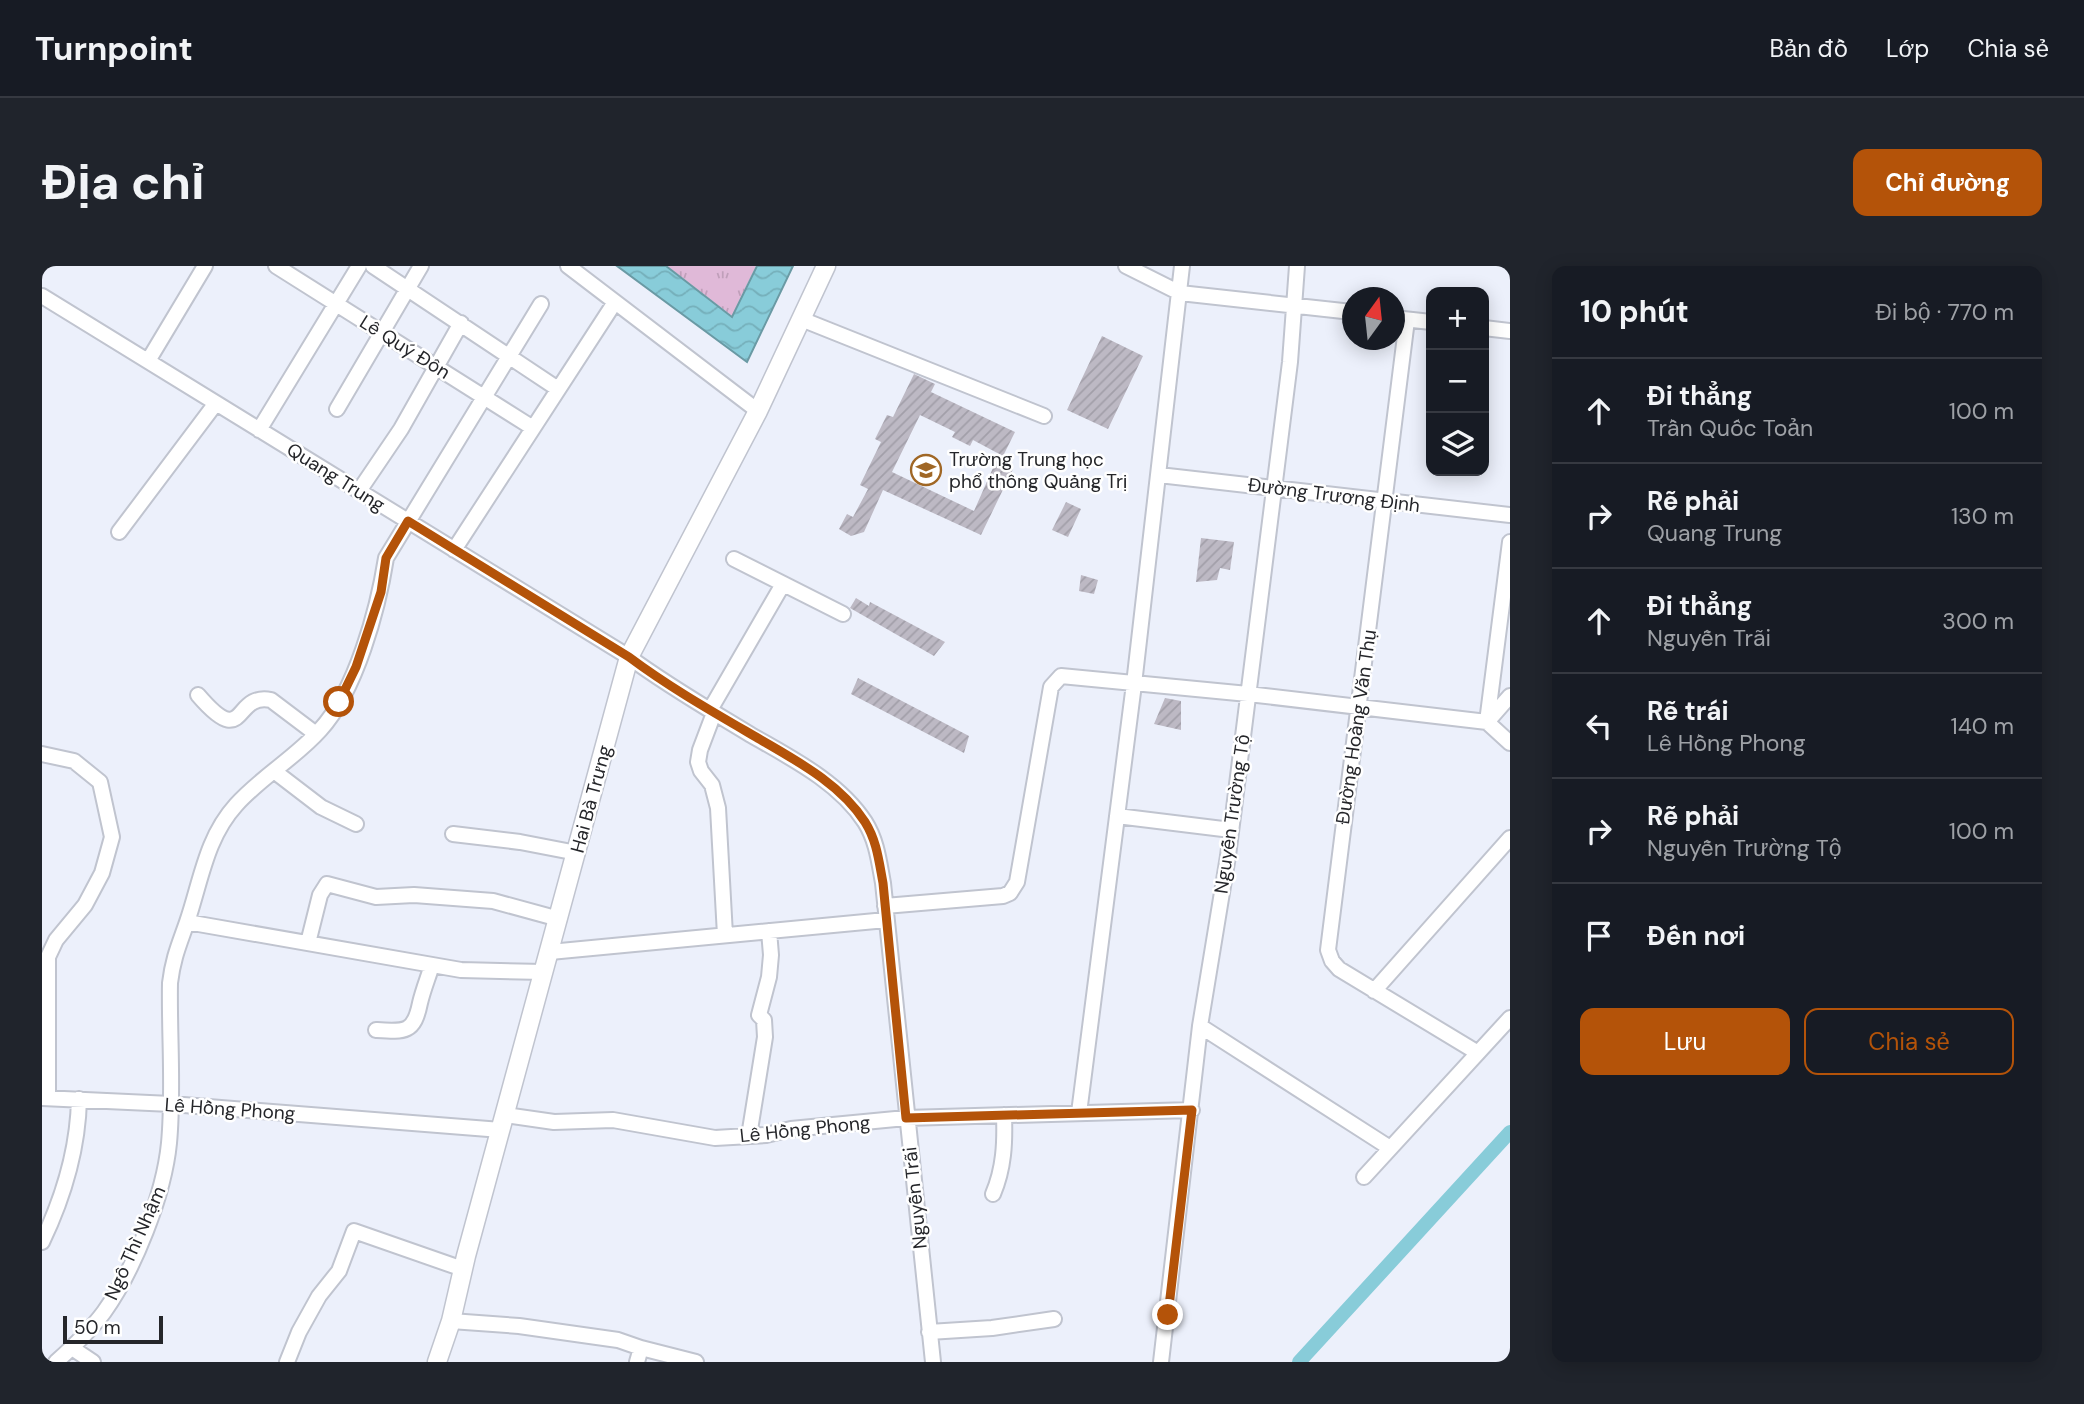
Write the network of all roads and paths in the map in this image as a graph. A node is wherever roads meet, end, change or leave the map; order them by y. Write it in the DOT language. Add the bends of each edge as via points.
graph roads {
  1 [pos="205,266"];
  2 [pos="276,266"];
  3 [pos="359,266"];
  4 [pos="373,266"];
  5 [pos="421,266"];
  6 [pos="568,266"];
  7 [pos="826,266"];
  8 [pos="1126,266"];
  9 [pos="1182,266"];
  10 [pos="1297,266"];
  11 [pos="408,288"];
  12 [pos="1180,293"];
  13 [pos="43,298"];
  14 [pos="615,302"];
  15 [pos="336,303"];
  16 [pos="541,304"];
  17 [pos="1294,304"];
  18 [pos="1342,311"];
  19 [pos="801,319"];
  20 [pos="1405,319"];
  21 [pos="1426,322"];
  22 [pos="461,323"];
  23 [pos="1489,329"];
  24 [pos="1510,331"];
  25 [pos="382,333"];
  26 [pos="1398,350"];
  27 [pos="508,355"];
  28 [pos="148,361"];
  29 [pos="435,366"];
  30 [pos="558,389"];
  31 [pos="483,397"];
  32 [pos="216,403"];
  33 [pos="337,409"];
  34 [pos="758,411"];
  35 [pos="1044,416"];
  36 [pos="533,428"];
  37 [pos="259,430"];
  38 [pos="1158,475"];
  39 [pos="1274,488"];
  40 [pos="359,491"];
  41 [pos="1385,501"];
  42 [pos="1510,515"];
  43 [pos="408,521"];
  44 [pos="118,532"];
  45 [pos="1510,542"];
  46 [pos="454,550"];
  47 [pos="734,559"];
  48 [pos="783,584"];
  49 [pos="843,614"];
  50 [pos="629,657"];
  51 [pos="1134,684"];
  52 [pos="1248,694"];
  53 [pos="198,695"];
  54 [pos="1510,696"];
  55 [pos="1359,708"];
  56 [pos="712,711"];
  57 [pos="1487,722"];
  58 [pos="316,734"];
  59 [pos="1510,743"];
  60 [pos="42,754"];
  61 [pos="274,771"];
  62 [pos="1117,816"];
  63 [pos="356,824"];
  64 [pos="1231,830"];
  65 [pos="453,834"];
  66 [pos="1510,838"];
  67 [pos="577,853"];
  68 [pos="886,913"];
  69 [pos="559,919"];
  70 [pos="187,922"];
  71 [pos="769,931"];
  72 [pos="725,935"];
  73 [pos="308,943"];
  74 [pos="550,952"];
  75 [pos="432,965"];
  76 [pos="544,972"];
  77 [pos="1374,991"];
  78 [pos="1510,1018"];
  79 [pos="1200,1026"];
  80 [pos="376,1030"];
  81 [pos="1478,1053"];
  82 [pos="45,1098"];
  83 [pos="79,1099"];
  84 [pos="171,1104"];
  85 [pos="1192,1110"];
  86 [pos="1079,1113"];
  87 [pos="1004,1115"];
  88 [pos="906,1118"];
  89 [pos="503,1123"];
  90 [pos="749,1136"];
  91 [pos="1390,1149"];
  92 [pos="1364,1177"];
  93 [pos="993,1194"];
  94 [pos="42,1242"];
  95 [pos="463,1269"];
  96 [pos="1054,1319"];
  97 [pos="451,1321"];
  98 [pos="929,1332"];
  99 [pos="72,1348"];
  100 [pos="639,1355"];
  101 [pos="56,1362"];
  102 [pos="93,1362"];
  103 [pos="287,1362"];
  104 [pos="437,1362"];
  105 [pos="696,1362"];
  106 [pos="933,1362"];
  107 [pos="1161,1362"];
  1 -- 28 [label="street"];
  2 -- 15 [label="street, Lê Quý Đôn"];
  3 -- 15 [label="street"];
  4 -- 11 [label="street"];
  5 -- 11 [label="street"];
  6 -- 14 [label="street"];
  7 -- 19 [label="main road, Hai Bà Trưng"];
  8 -- 12 [label="street"];
  9 -- 12 [label="street"];
  10 -- 17 [label="street, Nguyễn Trường Tộ"];
  11 -- 22 [label="street"];
  11 -- 25 [label="street"];
  12 -- 17 [label="street"];
  12 -- 38 [label="street"];
  13 -- 28 [label="street, Quang Trung"];
  14 -- 30 [label="street"];
  14 -- 34 [label="street"];
  15 -- 25 [label="street, Lê Quý Đôn"];
  15 -- 37 [label="street"];
  16 -- 27 [label="street, Ngô Thì Nhậm"];
  17 -- 18 [label="street"];
  17 -- 39 [label="street, Nguyễn Trường Tộ"];
  19 -- 34 [label="main road, Hai Bà Trưng"];
  19 -- 35 [label="street"];
  20 -- 21 [label="street"];
  22 -- 27 [label="street"];
  22 -- 29 [label="street"];
  23 -- 24 [label="street"];
  25 -- 29 [label="street, Lê Quý Đôn"];
  25 -- 33 [label="street"];
  26 -- 41 [label="street, Đường Hoàng Văn Thụ"];
  27 -- 30 [label="street"];
  27 -- 31 [label="street, Ngô Thì Nhậm"];
  28 -- 32 [label="street, Quang Trung"];
  29 -- 31 [label="street, Lê Quý Đôn"];
  29 -- 40 [label="street" via="401,429"];
  30 -- 36 [label="street"];
  31 -- 36 [label="street, Lê Quý Đôn"];
  31 -- 43 [label="street, Ngô Thì Nhậm"];
  32 -- 37 [label="street, Quang Trung"];
  32 -- 44 [label="street"];
  34 -- 50 [label="main road, Hai Bà Trưng"];
  36 -- 46 [label="street"];
  37 -- 40 [label="street, Quang Trung"];
  38 -- 39 [label="street, Đường Trương Định"];
  38 -- 51 [label="street"];
  39 -- 41 [label="street, Đường Trương Định"];
  39 -- 52 [label="street, Nguyễn Trường Tộ"];
  40 -- 43 [label="street, Quang Trung"];
  41 -- 42 [label="street, Đường Trương Định"];
  41 -- 55 [label="street, Đường Hoàng Văn Thụ"];
  43 -- 46 [label="street, Quang Trung"];
  43 -- 58 [label="street, Ngô Thì Nhậm" via="386,558 381,592 356,667"];
  45 -- 57 [label="street"];
  46 -- 50 [label="street, Quang Trung"];
  47 -- 48 [label="street"];
  48 -- 49 [label="street"];
  48 -- 56 [label="street"];
  50 -- 56 [label="street, Nguyễn Trãi"];
  50 -- 67 [label="main road, Hai Bà Trưng"];
  51 -- 52 [label="street"];
  51 -- 62 [label="street"];
  51 -- 68 [label="street" via="1066,675 1054,682 1017,882 1010,893"];
  52 -- 55 [label="street"];
  52 -- 64 [label="street, Nguyễn Trường Tộ"];
  53 -- 58 [label="street" via="215,715 227,720 256,700 271,700"];
  54 -- 57 [label="street"];
  55 -- 57 [label="street"];
  55 -- 77 [label="street, Đường Hoàng Văn Thụ" via="1328,950 1339,969"];
  56 -- 68 [label="street, Nguyễn Trãi" via="794,760 850,804 877,846"];
  56 -- 72 [label="street" via="698,762 712,785 718,808"];
  57 -- 59 [label="street"];
  58 -- 61 [label="street, Ngô Thì Nhậm"];
  60 -- 82 [label="street" via="74,761 100,782 112,837 102,873 85,905 48,957"];
  61 -- 63 [label="street" via="321,807"];
  61 -- 70 [label="street, Ngô Thì Nhậm" via="236,805 209,845"];
  62 -- 64 [label="street"];
  62 -- 86 [label="street"];
  64 -- 79 [label="street, Nguyễn Trường Tộ"];
  65 -- 67 [label="street"];
  66 -- 77 [label="street"];
  67 -- 69 [label="main road, Hai Bà Trưng"];
  68 -- 71 [label="street"];
  68 -- 88 [label="street, Nguyễn Trãi"];
  69 -- 73 [label="street" via="494,901 376,897 327,884"];
  69 -- 74 [label="main road, Hai Bà Trưng"];
  70 -- 73 [label="street"];
  70 -- 84 [label="street, Ngô Thì Nhậm" via="173,958 170,983"];
  71 -- 72 [label="street"];
  71 -- 90 [label="street" via="769,978 759,1015 764,1020 765,1037"];
  72 -- 74 [label="street"];
  73 -- 75 [label="street"];
  74 -- 76 [label="main road, Hai Bà Trưng"];
  75 -- 76 [label="street"];
  75 -- 80 [label="street" via="416,1020 407,1028"];
  76 -- 89 [label="main road, Hai Bà Trưng"];
  77 -- 81 [label="street, Đường Hoàng Văn Thụ"];
  78 -- 81 [label="street"];
  79 -- 85 [label="street, Nguyễn Trường Tộ"];
  79 -- 91 [label="street"];
  81 -- 91 [label="street"];
  82 -- 83 [label="street, Lê Hồng Phong"];
  83 -- 84 [label="street, Lê Hồng Phong"];
  83 -- 94 [label="street" via="79,1130 67,1181"];
  84 -- 89 [label="street, Lê Hồng Phong"];
  84 -- 99 [label="street, Ngô Thì Nhậm" via="167,1155 154,1208 105,1310"];
  85 -- 86 [label="street, Lê Hồng Phong"];
  85 -- 107 [label="street, Nguyễn Trường Tộ"];
  86 -- 87 [label="street, Lê Hồng Phong"];
  87 -- 88 [label="street, Lê Hồng Phong"];
  87 -- 93 [label="street" via="1003,1162"];
  88 -- 90 [label="street, Lê Hồng Phong"];
  88 -- 98 [label="street, Nguyễn Trãi"];
  89 -- 90 [label="street, Lê Hồng Phong" via="613,1120 715,1139"];
  89 -- 95 [label="main road, Hai Bà Trưng"];
  91 -- 92 [label="street"];
  95 -- 97 [label="main road, Hai Bà Trưng"];
  95 -- 103 [label="street" via="354,1231 339,1270 319,1296"];
  96 -- 98 [label="street"];
  97 -- 100 [label="street" via="618,1340"];
  97 -- 104 [label="main road, Hai Bà Trưng"];
  98 -- 106 [label="street, Nguyễn Trãi"];
  99 -- 101 [label="street, Ngô Thì Nhậm"];
  99 -- 102 [label="street"];
  100 -- 105 [label="street"];
}
